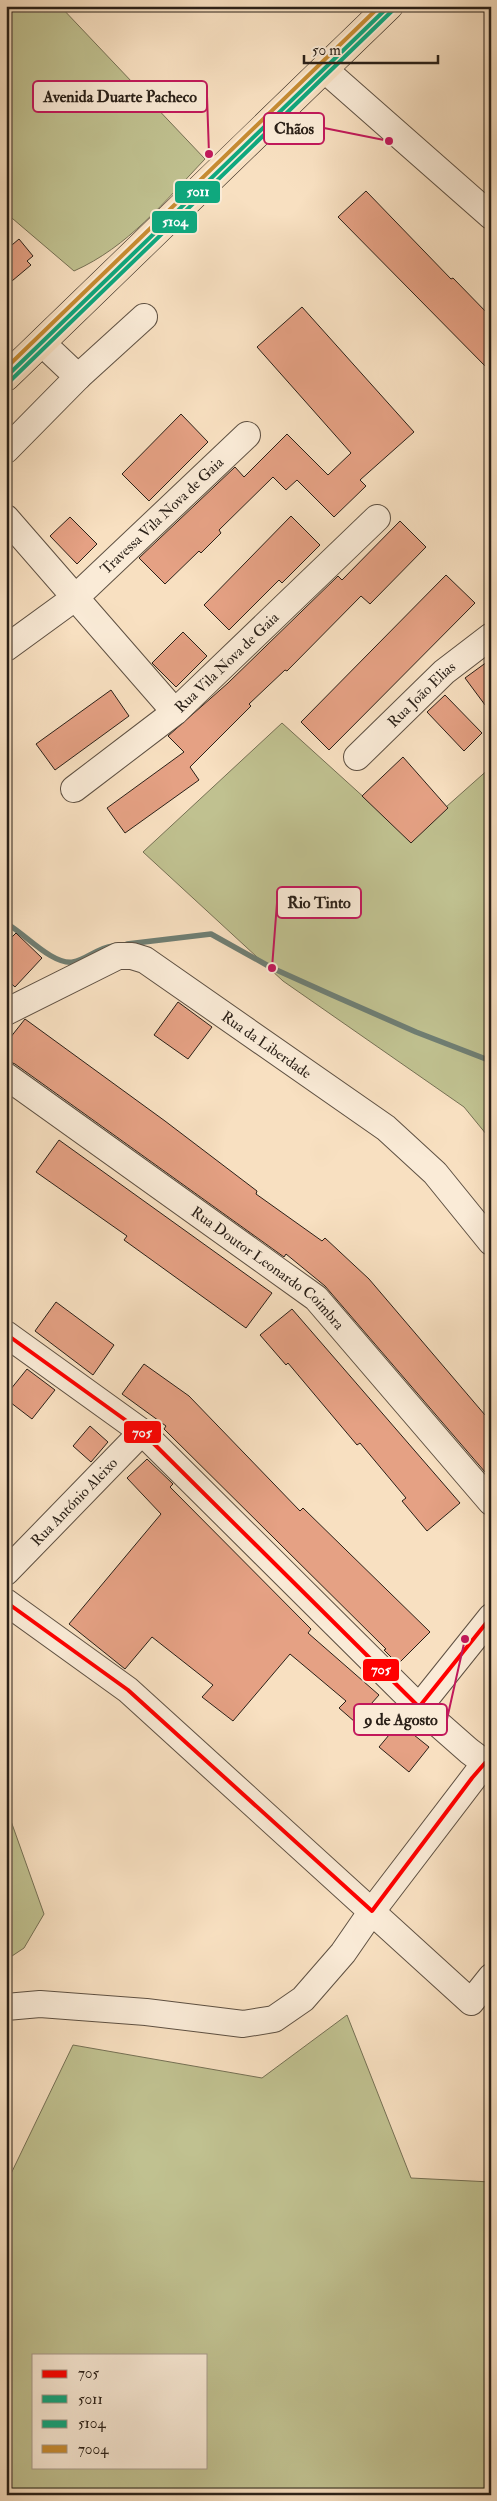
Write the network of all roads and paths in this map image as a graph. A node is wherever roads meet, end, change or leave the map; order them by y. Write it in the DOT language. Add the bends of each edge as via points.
graph roads {
  1 [pos="389,6"];
  2 [pos="324,69"];
  3 [pos="491,216"];
  4 [pos="144,317"];
  5 [pos="42,343"];
  6 [pos="6,377"];
  7 [pos="78,377"];
  8 [pos="247,435"];
  9 [pos="6,450"];
  10 [pos="6,518"];
  11 [pos="377,518"];
  12 [pos="76,597"];
  13 [pos="491,636"];
  14 [pos="6,648"];
  15 [pos="175,712"];
  16 [pos="357,757"];
  17 [pos="74,789"];
  18 [pos="6,1012"];
  19 [pos="6,1076"];
  20 [pos="491,1242"];
  21 [pos="6,1334"];
  22 [pos="142,1432"];
  23 [pos="491,1502"];
  24 [pos="6,1572"];
  25 [pos="6,1602"];
  26 [pos="491,1617"];
  27 [pos="419,1707"];
  28 [pos="488,1764"];
  29 [pos="372,1911"];
  30 [pos="491,1977"];
  31 [pos="6,2007"];
  1 -- 2 [label="main road"];
  2 -- 3 [label="street"];
  2 -- 5 [label="main road"];
  4 -- 7 [label="street"];
  5 -- 6 [label="main road"];
  5 -- 7 [label="street"];
  7 -- 9 [label="street"];
  8 -- 12 [label="street, Travessa Vila Nova de Gaia"];
  10 -- 12 [label="street, Rua Vila Nova de Gaia"];
  11 -- 15 [label="street, Rua Vila Nova de Gaia"];
  12 -- 14 [label="street, Travessa Vila Nova de Gaia"];
  12 -- 15 [label="street, Rua Vila Nova de Gaia"];
  13 -- 16 [label="street, Rua João Elias" via="444,672"];
  15 -- 17 [label="street"];
  18 -- 20 [label="street, Rua da Liberdade" via="118,956 145,960 386,1128 436,1173"];
  19 -- 23 [label="street, Rua Doutor Leonardo Coimbra" via="316,1298"];
  21 -- 22 [label="street"];
  22 -- 24 [label="street, Rua António Aleixo"];
  22 -- 27 [label="street"];
  25 -- 29 [label="street" via="128,1690"];
  26 -- 27 [label="street"];
  27 -- 28 [label="street"];
  28 -- 29 [label="street"];
  29 -- 30 [label="street" via="471,2002"];
  29 -- 31 [label="street" via="343,1953 303,1999 274,2019 243,2024 40,2004"];
}
